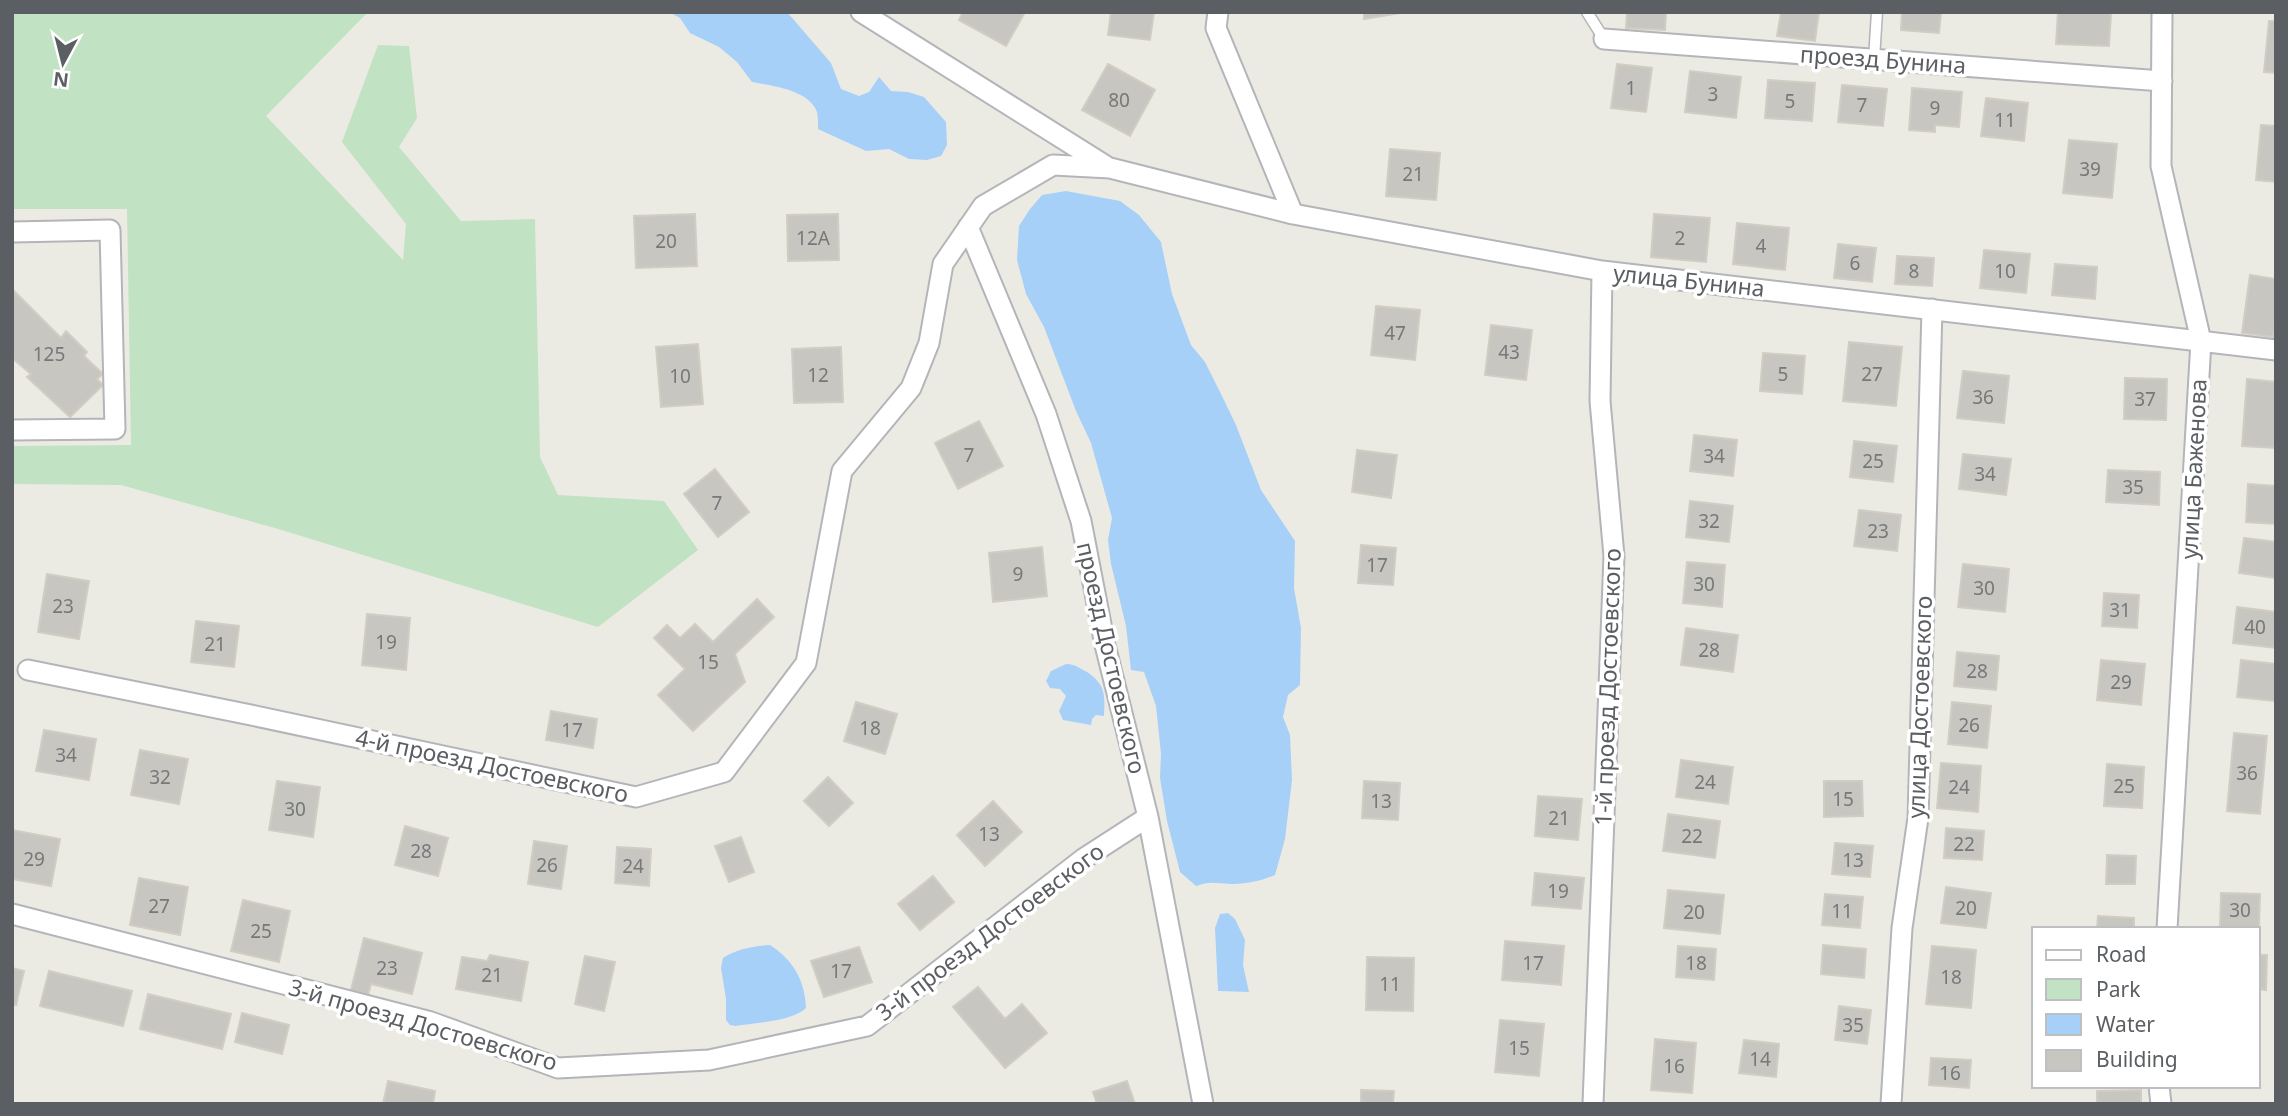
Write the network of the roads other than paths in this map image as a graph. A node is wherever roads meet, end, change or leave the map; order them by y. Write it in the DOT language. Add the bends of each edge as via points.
graph roads {
  1 [pos="861,12"];
  2 [pos="1217,12"];
  3 [pos="1587,12"];
  4 [pos="1877,12"];
  5 [pos="2162,12"];
  6 [pos="1604,39"];
  7 [pos="1874,59"];
  8 [pos="2162,81"];
  9 [pos="1110,168"];
  10 [pos="1293,214"];
  11 [pos="968,227"];
  12 [pos="12,232"];
  13 [pos="1602,271"];
  14 [pos="1932,309"];
  15 [pos="2201,341"];
  16 [pos="2276,350"];
  17 [pos="12,430"];
  18 [pos="28,670"];
  19 [pos="1148,817"];
  20 [pos="12,914"];
  21 [pos="2167,927"];
  22 [pos="1203,1104"];
  23 [pos="1593,1104"];
  24 [pos="1890,1104"];
  1 -- 9 [label="street"];
  2 -- 10 [label="street" via="1216,28"];
  3 -- 6 [label="lane"];
  4 -- 7 [label="lane"];
  5 -- 8 [label="street, улица Баженова"];
  6 -- 7 [label="street, проезд Бунина"];
  7 -- 8 [label="street, проезд Бунина"];
  8 -- 15 [label="street, улица Баженова" via="2161,166"];
  9 -- 10 [label="street, улица Бунина"];
  9 -- 11 [label="street, 4-й проезд Достоевского" via="1053,164 982,206"];
  10 -- 13 [label="street, улица Бунина"];
  11 -- 18 [label="street, 4-й проезд Достоевского" via="943,264 929,343 911,388 842,471 806,663 724,772 635,797"];
  11 -- 19 [label="street, проезд Достоевского" via="1046,414 1081,521 1105,645"];
  12 -- 17 [label="street" via="110,230 115,429"];
  13 -- 14 [label="street, улица Бунина"];
  13 -- 23 [label="street, 1-й проезд Достоевского" via="1600,401 1614,556"];
  14 -- 15 [label="street, улица Бунина"];
  14 -- 24 [label="street, улица Достоевского" via="1918,818 1902,928"];
  15 -- 16 [label="street, улица Бунина"];
  15 -- 21 [label="street, улица Баженова"];
  19 -- 20 [label="street, 3-й проезд Достоевского" via="1083,859 867,1026 709,1060 558,1068 430,1022"];
  19 -- 22 [label="street, проезд Достоевского"];
}
